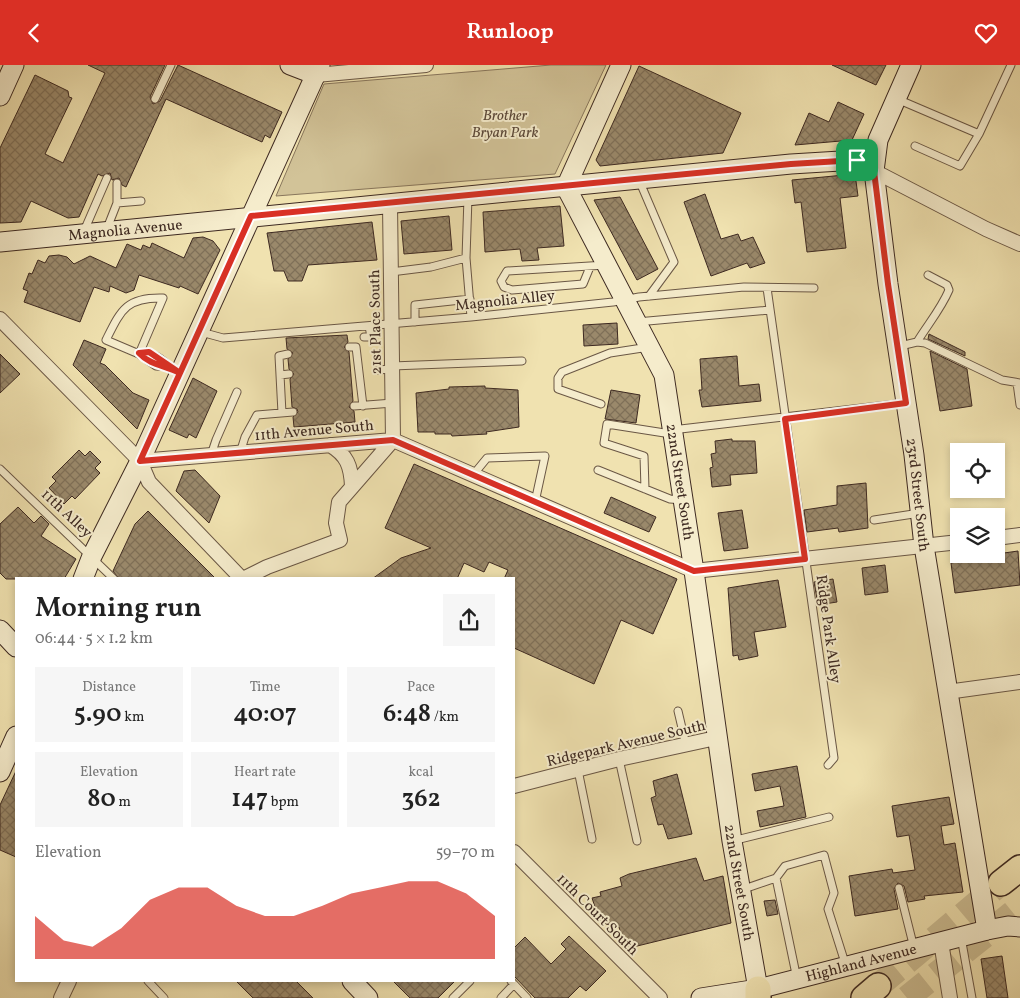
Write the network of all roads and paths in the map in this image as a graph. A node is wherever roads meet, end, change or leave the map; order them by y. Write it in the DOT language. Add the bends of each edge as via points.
graph roads {
  1 [pos="14,65"];
  2 [pos="171,65"];
  3 [pos="290,65"];
  4 [pos="426,65"];
  5 [pos="621,65"];
  6 [pos="912,65"];
  7 [pos="1011,65"];
  8 [pos="318,70"];
  9 [pos="0,96"];
  10 [pos="156,99"];
  11 [pos="896,99"];
  12 [pos="979,135"];
  13 [pos="916,145"];
  14 [pos="874,171"];
  15 [pos="107,178"];
  16 [pos="639,179"];
  17 [pos="117,183"];
  18 [pos="566,187"];
  19 [pos="468,196"];
  20 [pos="141,201"];
  21 [pos="116,203"];
  22 [pos="390,204"];
  23 [pos="251,216"];
  24 [pos="106,231"];
  25 [pos="82,233"];
  26 [pos="0,242"];
  27 [pos="1020,244"];
  28 [pos="466,259"];
  29 [pos="598,266"];
  30 [pos="391,272"];
  31 [pos="928,275"];
  32 [pos="766,288"];
  33 [pos="814,288"];
  34 [pos="648,296"];
  35 [pos="470,299"];
  36 [pos="625,299"];
  37 [pos="770,310"];
  38 [pos="471,317"];
  39 [pos="0,319"];
  40 [pos="415,322"];
  41 [pos="637,322"];
  42 [pos="392,325"];
  43 [pos="369,326"];
  44 [pos="199,331"];
  45 [pos="364,337"];
  46 [pos="916,342"];
  47 [pos="898,346"];
  48 [pos="348,347"];
  49 [pos="649,347"];
  50 [pos="139,353"];
  51 [pos="288,354"];
  52 [pos="522,361"];
  53 [pos="359,367"];
  54 [pos="392,367"];
  55 [pos="350,368"];
  56 [pos="174,370"];
  57 [pos="377,370"];
  58 [pos="290,373"];
  59 [pos="280,375"];
  60 [pos="1018,383"];
  61 [pos="237,392"];
  62 [pos="393,403"];
  63 [pos="906,403"];
  64 [pos="601,404"];
  65 [pos="1020,405"];
  66 [pos="354,406"];
  67 [pos="363,406"];
  68 [pos="293,412"];
  69 [pos="282,413"];
  70 [pos="785,419"];
  71 [pos="672,432"];
  72 [pos="393,440"];
  73 [pos="330,445"];
  74 [pos="240,453"];
  75 [pos="211,455"];
  76 [pos="140,461"];
  77 [pos="0,469"];
  78 [pos="598,470"];
  79 [pos="473,475"];
  80 [pos="352,486"];
  81 [pos="645,489"];
  82 [pos="683,500"];
  83 [pos="535,501"];
  84 [pos="920,513"];
  85 [pos="874,520"];
  86 [pos="1020,535"];
  87 [pos="1005,537"];
  88 [pos="950,543"];
  89 [pos="924,546"];
  90 [pos="92,556"];
  91 [pos="805,559"];
  92 [pos="694,571"];
  93 [pos="84,577"];
  94 [pos="112,577"];
  95 [pos="241,577"];
  96 [pos="247,577"];
  97 [pos="0,631"];
  98 [pos="15,646"];
  99 [pos="1020,682"];
  100 [pos="947,692"];
  101 [pos="678,711"];
  102 [pos="15,738"];
  103 [pos="716,738"];
  104 [pos="686,745"];
  105 [pos="619,759"];
  106 [pos="828,765"];
  107 [pos="578,770"];
  108 [pos="0,772"];
  109 [pos="515,786"];
  110 [pos="829,817"];
  111 [pos="592,839"];
  112 [pos="637,841"];
  113 [pos="732,841"];
  114 [pos="515,853"];
  115 [pos="1020,868"];
  116 [pos="776,878"];
  117 [pos="1001,883"];
  118 [pos="899,888"];
  119 [pos="740,890"];
  120 [pos="1020,927"];
  121 [pos="987,930"];
  122 [pos="961,937"];
  123 [pos="941,942"];
  124 [pos="914,949"];
  125 [pos="846,966"];
  126 [pos="797,979"];
  127 [pos="69,982"];
  128 [pos="149,982"];
  129 [pos="353,982"];
  130 [pos="469,982"];
  131 [pos="512,983"];
  132 [pos="758,993"];
  133 [pos="61,998"];
  134 [pos="164,998"];
  135 [pos="368,998"];
  136 [pos="453,998"];
  137 [pos="501,998"];
  138 [pos="527,998"];
  139 [pos="660,998"];
  140 [pos="701,998"];
  141 [pos="950,998"];
  142 [pos="972,998"];
  1 -- 9 [label="street"];
  2 -- 10 [label="lane"];
  3 -- 8 [label="street"];
  4 -- 8 [label="street"];
  5 -- 18 [label="street"];
  6 -- 11 [label="street, 23rd Street South"];
  7 -- 12 [label="lane"];
  8 -- 23 [label="street"];
  11 -- 12 [label="lane"];
  11 -- 14 [label="street, 23rd Street South" via="878,139"];
  12 -- 13 [label="lane" via="960,166"];
  14 -- 16 [label="street, Magnolia Avenue" via="857,160"];
  14 -- 27 [label="street"];
  14 -- 47 [label="street, 23rd Street South"];
  15 -- 25 [label="lane"];
  16 -- 18 [label="street, Magnolia Avenue"];
  16 -- 34 [label="lane" via="674,262"];
  17 -- 21 [label="lane"];
  18 -- 19 [label="street, Magnolia Avenue"];
  18 -- 29 [label="street, 22nd Street South"];
  19 -- 22 [label="street, Magnolia Avenue"];
  19 -- 28 [label="lane"];
  20 -- 21 [label="lane"];
  21 -- 24 [label="lane"];
  22 -- 23 [label="street, Magnolia Avenue"];
  22 -- 30 [label="street, 21st Place South"];
  23 -- 24 [label="street, Magnolia Avenue"];
  23 -- 44 [label="street"];
  24 -- 25 [label="street, Magnolia Avenue"];
  25 -- 26 [label="street, Magnolia Avenue"];
  28 -- 30 [label="lane"];
  28 -- 35 [label="lane"];
  29 -- 29 [label="lane" via="507,271 501,281 504,287 512,290 583,285"];
  29 -- 36 [label="street, 22nd Street South"];
  30 -- 42 [label="street, 21st Place South"];
  31 -- 46 [label="lane" via="949,289 941,309"];
  32 -- 33 [label="lane, Magnolia Alley"];
  32 -- 34 [label="lane, Magnolia Alley"];
  32 -- 37 [label="lane, Ridge Park Alley"];
  34 -- 36 [label="lane, Magnolia Alley"];
  35 -- 38 [label="lane"];
  35 -- 40 [label="lane" via="415,305"];
  36 -- 38 [label="lane, Magnolia Alley"];
  36 -- 41 [label="street, 22nd Street South"];
  37 -- 41 [label="lane"];
  37 -- 70 [label="lane, Ridge Park Alley"];
  38 -- 40 [label="lane, Magnolia Alley"];
  39 -- 76 [label="street"];
  40 -- 42 [label="lane, Magnolia Alley"];
  41 -- 49 [label="street, 22nd Street South"];
  42 -- 43 [label="lane, Magnolia Alley"];
  42 -- 54 [label="street, 21st Place South"];
  43 -- 44 [label="lane, Magnolia Alley" via="223,338"];
  43 -- 45 [label="lane" via="370,337"];
  44 -- 56 [label="street"];
  46 -- 47 [label="lane"];
  46 -- 60 [label="lane" via="925,343 1002,380"];
  47 -- 63 [label="street, 23rd Street South"];
  48 -- 53 [label="lane" via="356,347"];
  49 -- 64 [label="lane" via="610,353 562,372 558,378 558,389"];
  49 -- 71 [label="street, 22nd Street South" via="664,375"];
  50 -- 50 [label="lane" via="163,298 143,298 120,311 106,340"];
  50 -- 56 [label="lane" via="156,366"];
  51 -- 59 [label="lane" via="279,356"];
  52 -- 54 [label="lane"];
  53 -- 55 [label="lane"];
  53 -- 67 [label="lane"];
  54 -- 57 [label="lane"];
  54 -- 62 [label="street, 21st Place South"];
  56 -- 76 [label="street"];
  58 -- 59 [label="lane"];
  59 -- 69 [label="lane"];
  60 -- 65 [label="lane"];
  61 -- 75 [label="lane"];
  62 -- 67 [label="lane"];
  62 -- 72 [label="street, 21st Place South"];
  63 -- 70 [label="lane"];
  63 -- 84 [label="street, 23rd Street South"];
  66 -- 67 [label="lane"];
  68 -- 69 [label="lane"];
  69 -- 74 [label="lane" via="258,415"];
  70 -- 71 [label="lane"];
  70 -- 91 [label="lane, Ridge Park Alley"];
  71 -- 81 [label="lane" via="606,425 604,443 644,456"];
  71 -- 82 [label="street, 22nd Street South"];
  72 -- 73 [label="street, 11th Avenue South"];
  72 -- 79 [label="street, 11th Avenue South"];
  72 -- 80 [label="street"];
  73 -- 74 [label="street, 11th Avenue South"];
  73 -- 80 [label="street" via="342,452 349,463"];
  74 -- 75 [label="street, 11th Avenue South"];
  75 -- 76 [label="street, 11th Avenue South"];
  76 -- 90 [label="street"];
  76 -- 95 [label="street" via="149,482"];
  77 -- 90 [label="lane, 11th Alley"];
  78 -- 81 [label="lane"];
  79 -- 83 [label="street, 11th Avenue South"];
  79 -- 83 [label="lane" via="487,458 545,456"];
  80 -- 96 [label="street" via="339,502 336,523 340,540"];
  81 -- 82 [label="lane" via="670,499"];
  82 -- 92 [label="street, 22nd Street South"];
  83 -- 92 [label="street, 11th Avenue South"];
  84 -- 85 [label="lane"];
  84 -- 89 [label="street, 23rd Street South"];
  86 -- 87 [label="street"];
  88 -- 89 [label="street"];
  89 -- 91 [label="street"];
  89 -- 100 [label="street, 23rd Street South"];
  90 -- 93 [label="street"];
  90 -- 94 [label="lane, 11th Alley"];
  91 -- 92 [label="street"];
  91 -- 106 [label="lane, Ridge Park Alley" via="834,758"];
  92 -- 103 [label="street, 22nd Street South"];
  97 -- 98 [label="street"];
  99 -- 100 [label="street"];
  100 -- 121 [label="street, 23rd Street South"];
  101 -- 104 [label="lane"];
  102 -- 108 [label="street"];
  103 -- 104 [label="street, Ridgepark Avenue South"];
  103 -- 113 [label="street, 22nd Street South"];
  104 -- 105 [label="street, Ridgepark Avenue South"];
  105 -- 107 [label="street, Ridgepark Avenue South"];
  105 -- 112 [label="lane"];
  107 -- 109 [label="street, Ridgepark Avenue South"];
  107 -- 111 [label="lane"];
  110 -- 113 [label="lane"];
  113 -- 119 [label="street, 22nd Street South"];
  114 -- 139 [label="street, 11th Court South"];
  115 -- 117 [label="highway"];
  116 -- 119 [label="lane"];
  116 -- 125 [label="lane" via="784,866 824,855 834,893 828,909"];
  116 -- 126 [label="lane"];
  118 -- 124 [label="lane"];
  119 -- 132 [label="street, 22nd Street South"];
  120 -- 121 [label="street, Highland Avenue"];
  121 -- 122 [label="street, Highland Avenue"];
  122 -- 123 [label="street, Highland Avenue"];
  122 -- 142 [label="lane"];
  123 -- 124 [label="street, Highland Avenue"];
  123 -- 141 [label="street"];
  124 -- 125 [label="street, Highland Avenue"];
  125 -- 126 [label="street, Highland Avenue"];
  126 -- 132 [label="street, Highland Avenue"];
  127 -- 133 [label="street"];
  128 -- 134 [label="lane"];
  129 -- 135 [label="street"];
  130 -- 136 [label="lane"];
  131 -- 137 [label="lane"];
  131 -- 138 [label="lane"];
  132 -- 140 [label="street, Highland Avenue"];
}
